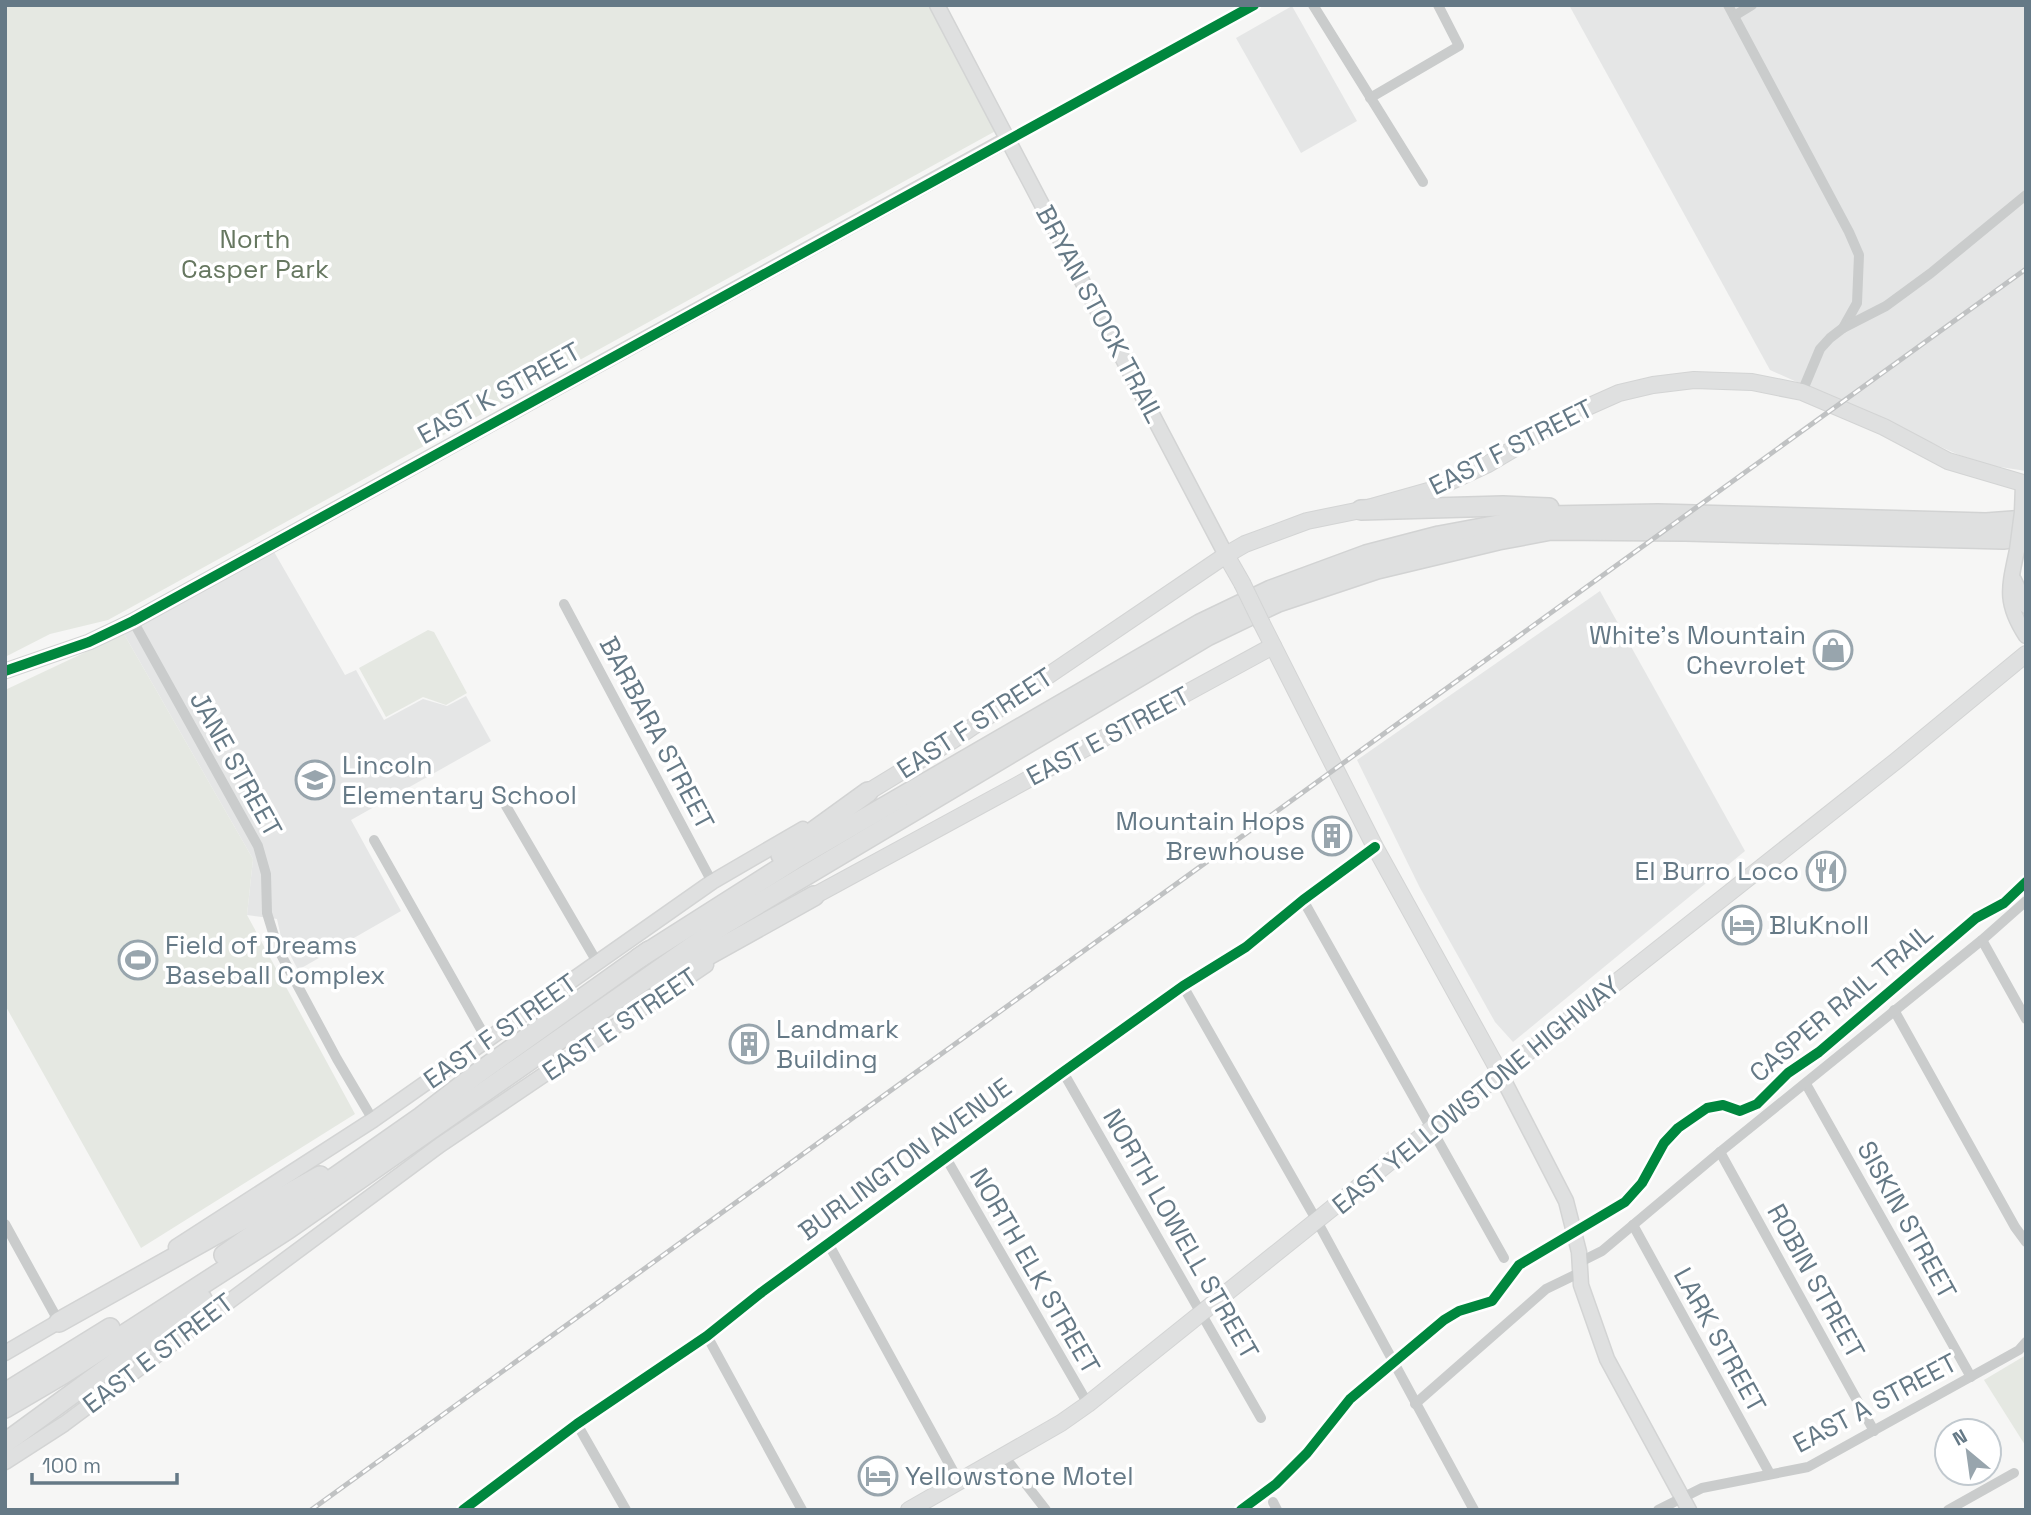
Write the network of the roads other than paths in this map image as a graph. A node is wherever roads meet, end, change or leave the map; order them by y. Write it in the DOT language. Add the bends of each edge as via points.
graph roads {
  1 [pos="937,5"];
  2 [pos="1254,5"];
  3 [pos="1312,5"];
  4 [pos="1438,5"];
  5 [pos="1728,5"];
  6 [pos="1752,5"];
  7 [pos="1734,16"];
  8 [pos="1370,98"];
  9 [pos="1008,139"];
  10 [pos="1423,182"];
  11 [pos="2026,195"];
  12 [pos="1843,328"];
  13 [pos="1802,393"];
  14 [pos="2024,484"];
  15 [pos="1361,510"];
  16 [pos="1658,514"];
  17 [pos="2024,516"];
  18 [pos="2022,543"];
  19 [pos="1226,555"];
  20 [pos="2012,575"];
  21 [pos="564,604"];
  22 [pos="2026,606"];
  23 [pos="133,621"];
  24 [pos="2026,636"];
  25 [pos="1273,646"];
  26 [pos="2026,654"];
  27 [pos="5,671"];
  28 [pos="868,792"];
  29 [pos="499,793"];
  30 [pos="374,840"];
  31 [pos="1375,847"];
  32 [pos="712,883"];
  33 [pos="814,896"];
  34 [pos="1303,900"];
  35 [pos="2026,901"];
  36 [pos="1982,940"];
  37 [pos="639,958"];
  38 [pos="597,962"];
  39 [pos="1183,986"];
  40 [pos="1894,1010"];
  41 [pos="589,1019"];
  42 [pos="2026,1019"];
  43 [pos="487,1040"];
  44 [pos="1063,1072"];
  45 [pos="1501,1075"];
  46 [pos="1806,1084"];
  47 [pos="421,1118"];
  48 [pos="373,1121"];
  49 [pos="1432,1128"];
  50 [pos="1720,1152"];
  51 [pos="946,1158"];
  52 [pos="1317,1222"];
  53 [pos="5,1224"];
  54 [pos="1633,1225"];
  55 [pos="288,1229"];
  56 [pos="2026,1242"];
  57 [pos="828,1243"];
  58 [pos="1504,1258"];
  59 [pos="1579,1267"];
  60 [pos="1203,1312"];
  61 [pos="59,1322"];
  62 [pos="707,1336"];
  63 [pos="2026,1342"];
  64 [pos="5,1353"];
  65 [pos="1971,1377"];
  66 [pos="5,1393"];
  67 [pos="1415,1404"];
  68 [pos="1088,1405"];
  69 [pos="5,1408"];
  70 [pos="1261,1418"];
  71 [pos="577,1424"];
  72 [pos="1874,1431"];
  73 [pos="5,1443"];
  74 [pos="1004,1456"];
  75 [pos="5,1462"];
  76 [pos="2014,1473"];
  77 [pos="1770,1474"];
  78 [pos="958,1480"];
  79 [pos="1685,1503"];
  80 [pos="909,1509"];
  81 [pos="463,1510"];
  82 [pos="626,1510"];
  83 [pos="802,1510"];
  84 [pos="1046,1510"];
  85 [pos="1474,1510"];
  86 [pos="1658,1510"];
  87 [pos="1948,1510"];
  1 -- 9 [label="main road, BRYAN STOCK TRAIL"];
  2 -- 9 [label="street"];
  3 -- 8 [label="street"];
  4 -- 8 [label="street" via="1459,46"];
  5 -- 7 [label="street"];
  6 -- 7 [label="street"];
  7 -- 12 [label="street" via="1859,255 1857,303"];
  8 -- 10 [label="street"];
  9 -- 19 [label="main road, BRYAN STOCK TRAIL"];
  9 -- 23 [label="main road, EAST K STREET"];
  11 -- 12 [label="street" via="1886,306"];
  12 -- 13 [label="street" via="1820,349"];
  13 -- 14 [label="main road, EAST F STREET" via="1884,427 1948,461"];
  13 -- 15 [label="main road, EAST F STREET" via="1752,382 1694,380 1619,394 1574,413 1488,464 1439,486"];
  14 -- 17 [label="main road"];
  15 -- 16 [label="highway" via="1503,506"];
  15 -- 19 [label="main road, EAST F STREET" via="1289,527"];
  16 -- 17 [label="highway" via="1986,523"];
  16 -- 37 [label="highway" via="1547,516 1438,536 1366,555 1270,590 1200,624 798,858"];
  17 -- 18 [label="main road, bridge"];
  18 -- 20 [label="main road"];
  18 -- 41 [label="highway" via="2003,538 1551,530 1389,566 1319,588 1207,636 726,923"];
  19 -- 25 [label="main road, BRYAN STOCK TRAIL, bridge"];
  19 -- 28 [label="main road, EAST F STREET" via="953,740"];
  20 -- 22 [label="main road"];
  20 -- 24 [label="main road" via="2010,600"];
  21 -- 32 [label="street, BARBARA STREET"];
  23 -- 27 [label="main road, EAST K STREET" via="89,642"];
  23 -- 48 [label="street, JANE STREET" via="258,846 266,874 267,913 278,949"];
  25 -- 31 [label="main road, BRYAN STOCK TRAIL"];
  25 -- 33 [label="main road, EAST E STREET"];
  26 -- 45 [label="main road, EAST YELLOWSTONE HIGHWAY"];
  28 -- 32 [label="main road, EAST F STREET"];
  28 -- 37 [label="highway"];
  29 -- 38 [label="street"];
  30 -- 43 [label="street"];
  31 -- 34 [label="street, BURLINGTON AVENUE"];
  31 -- 45 [label="main road, BRYAN STOCK TRAIL"];
  32 -- 38 [label="main road, EAST F STREET"];
  33 -- 41 [label="highway"];
  33 -- 75 [label="main road, EAST E STREET" via="440,1145 64,1424"];
  34 -- 39 [label="street, BURLINGTON AVENUE" via="1246,947"];
  34 -- 49 [label="street"];
  35 -- 36 [label="street"];
  36 -- 40 [label="street"];
  36 -- 42 [label="street"];
  37 -- 47 [label="highway"];
  38 -- 43 [label="main road, EAST F STREET"];
  39 -- 44 [label="street, BURLINGTON AVENUE"];
  39 -- 52 [label="street"];
  40 -- 46 [label="street"];
  40 -- 56 [label="street"];
  41 -- 55 [label="highway"];
  43 -- 48 [label="main road, EAST F STREET"];
  44 -- 51 [label="street, BURLINGTON AVENUE"];
  44 -- 60 [label="street, NORTH LOWELL STREET"];
  45 -- 49 [label="main road, EAST YELLOWSTONE HIGHWAY"];
  45 -- 59 [label="main road" via="1562,1188"];
  46 -- 50 [label="street"];
  46 -- 65 [label="street, SISKIN STREET"];
  47 -- 61 [label="highway"];
  47 -- 66 [label="highway" via="216,1260"];
  48 -- 61 [label="main road, EAST F STREET"];
  49 -- 52 [label="main road, EAST YELLOWSTONE HIGHWAY"];
  49 -- 58 [label="street"];
  50 -- 54 [label="street"];
  50 -- 72 [label="street, ROBIN STREET"];
  51 -- 57 [label="street, BURLINGTON AVENUE"];
  51 -- 68 [label="street, NORTH ELK STREET"];
  52 -- 60 [label="main road, EAST YELLOWSTONE HIGHWAY"];
  52 -- 67 [label="street"];
  53 -- 61 [label="street"];
  54 -- 59 [label="street"];
  54 -- 77 [label="street, LARK STREET"];
  55 -- 69 [label="highway"];
  55 -- 73 [label="highway" via="257,1258"];
  57 -- 62 [label="street, BURLINGTON AVENUE"];
  57 -- 78 [label="street"];
  59 -- 67 [label="street" via="1546,1289"];
  59 -- 79 [label="main road" via="1589,1312 1607,1359"];
  60 -- 68 [label="main road, EAST YELLOWSTONE HIGHWAY"];
  60 -- 70 [label="street, NORTH LOWELL STREET"];
  61 -- 64 [label="main road, EAST F STREET"];
  62 -- 71 [label="street, BURLINGTON AVENUE"];
  62 -- 83 [label="street"];
  63 -- 65 [label="street, EAST A STREET"];
  65 -- 72 [label="street, EAST A STREET"];
  67 -- 85 [label="street"];
  68 -- 74 [label="main road, EAST YELLOWSTONE HIGHWAY"];
  71 -- 81 [label="street, BURLINGTON AVENUE"];
  71 -- 82 [label="street"];
  72 -- 77 [label="street, EAST A STREET" via="1808,1467"];
  74 -- 78 [label="main road, EAST YELLOWSTONE HIGHWAY"];
  74 -- 84 [label="street"];
  76 -- 87 [label="street"];
  77 -- 79 [label="street, EAST A STREET" via="1702,1488"];
  78 -- 80 [label="main road, EAST YELLOWSTONE HIGHWAY"];
  79 -- 86 [label="street, EAST A STREET"];
}
